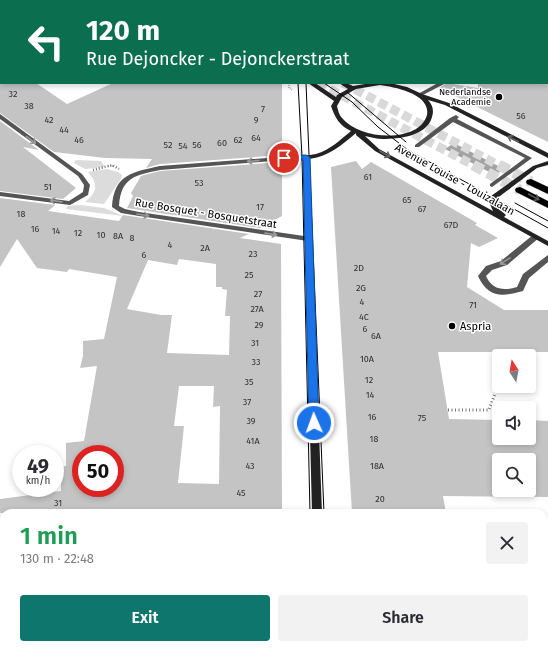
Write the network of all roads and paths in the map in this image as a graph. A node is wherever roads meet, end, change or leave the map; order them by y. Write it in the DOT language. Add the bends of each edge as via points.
graph roads {
  1 [pos="288,84"];
  2 [pos="312,84"];
  3 [pos="344,84"];
  4 [pos="441,84"];
  5 [pos="351,88"];
  6 [pos="293,90"];
  7 [pos="419,95"];
  8 [pos="336,100"];
  9 [pos="0,116"];
  10 [pos="354,131"];
  11 [pos="419,145"];
  12 [pos="548,156"];
  13 [pos="306,157"];
  14 [pos="548,163"];
  15 [pos="112,165"];
  16 [pos="80,175"];
  17 [pos="531,182"];
  18 [pos="490,184"];
  19 [pos="520,190"];
  20 [pos="548,191"];
  21 [pos="0,194"];
  22 [pos="548,205"];
  23 [pos="510,223"];
  24 [pos="536,237"];
  25 [pos="308,239"];
  26 [pos="548,244"];
  27 [pos="548,258"];
  28 [pos="495,393"];
  29 [pos="448,410"];
  30 [pos="317,509"];
  1 -- 6 [label="path"];
  2 -- 8 [label="main road"];
  3 -- 5 [label="main road"];
  4 -- 7 [label="street"];
  5 -- 7 [label="main road" via="391,84"];
  5 -- 8 [label="main road"];
  7 -- 10 [label="main road" via="430,108 430,116 427,123 411,134 390,137 365,135"];
  12 -- 7 [label="main road, one-way" via="448,104"];
  8 -- 10 [label="main road" via="336,117 344,126"];
  9 -- 16 [label="street, one-way"];
  10 -- 13 [label="main road" via="331,151"];
  10 -- 23 [label="main road, Avenue Louise - Louizalaan, one-way" via="382,153"];
  11 -- 18 [label="street" via="454,118 528,158"];
  13 -- 25 [label="main road"];
  13 -- 25 [label="street, Rue Bosquet - Bosquetstraat, one-way" via="160,168 132,175 121,188 115,200 115,207 123,211"];
  14 -- 23 [label="main road" via="534,167 493,198 495,208"];
  15 -- 16 [label="path" via="87,170"];
  16 -- 21 [label="street, one-way" via="87,184 86,193 70,203"];
  17 -- 20 [label="highway"];
  19 -- 22 [label="highway, Avenue Louise - Louizalaan, one-way"];
  23 -- 24 [label="main road, Avenue Louise - Louizalaan"];
  24 -- 26 [label="main road, Avenue Louise - Louizalaan"];
  24 -- 27 [label="street, one-way" via="504,263 489,268 482,276 485,284 495,291 509,293 520,289 526,276"];
  25 -- 30 [label="main road"];
  28 -- 29 [label="path" via="489,410"];
}
